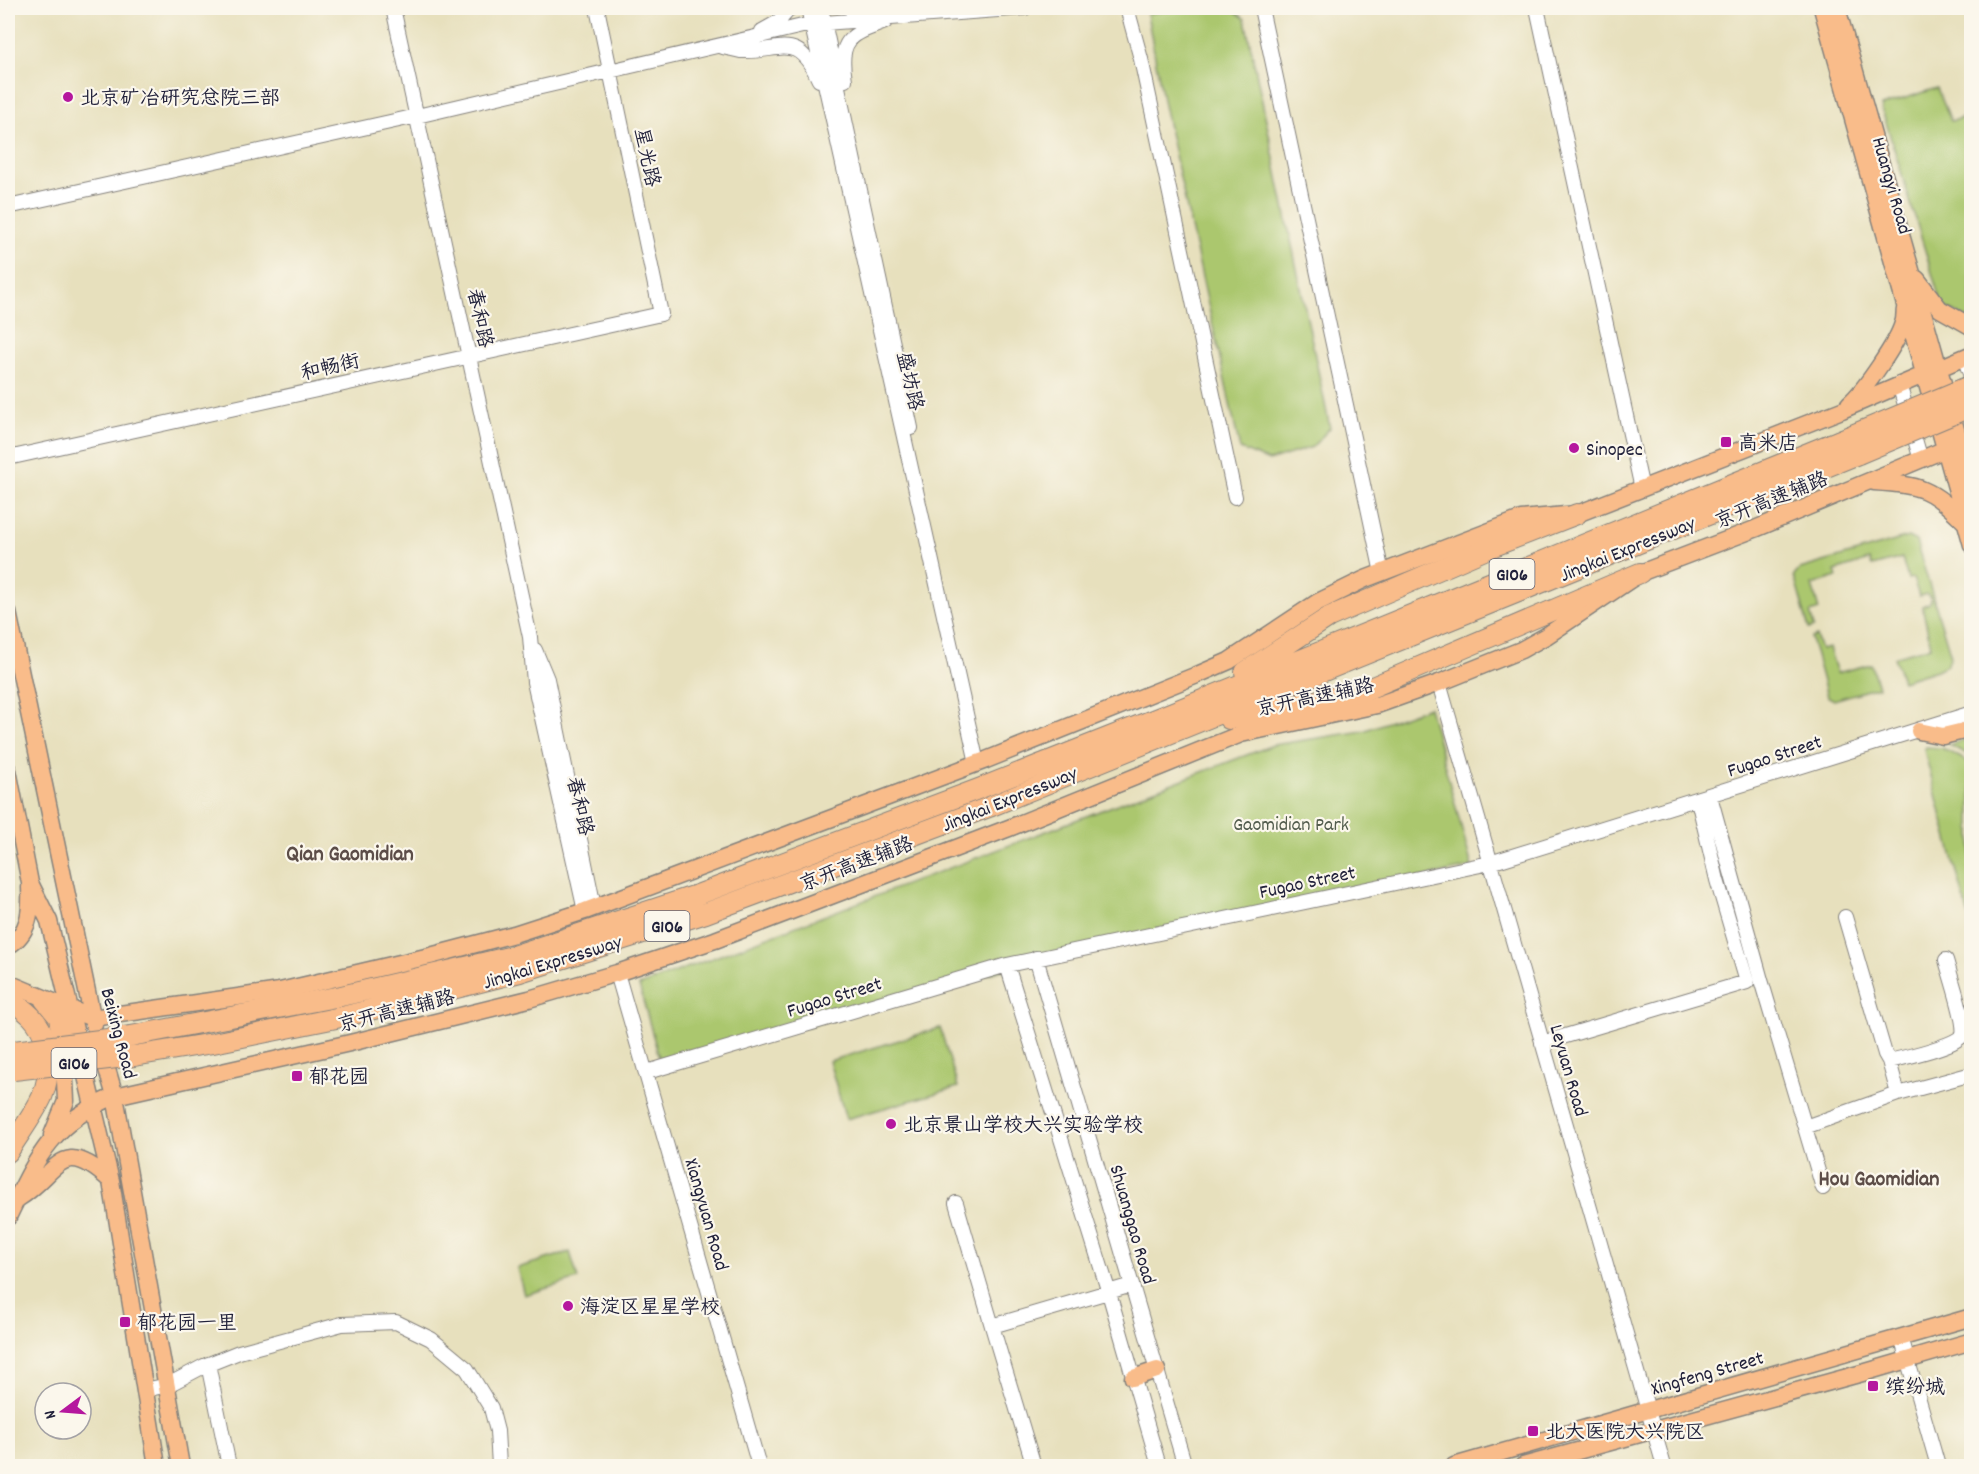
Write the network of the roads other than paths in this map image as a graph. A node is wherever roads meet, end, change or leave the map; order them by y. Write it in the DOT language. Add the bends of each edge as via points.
graph roads {
  1 [pos="393,8"];
  2 [pos="597,8"];
  3 [pos="790,8"];
  4 [pos="808,8"];
  5 [pos="821,8"];
  6 [pos="849,8"];
  7 [pos="884,8"];
  8 [pos="1025,8"];
  9 [pos="1127,8"];
  10 [pos="1261,8"];
  11 [pos="1537,8"];
  12 [pos="1822,8"];
  13 [pos="1837,8"];
  14 [pos="900,12"];
  15 [pos="818,23"];
  16 [pos="746,39"];
  17 [pos="718,45"];
  18 [pos="610,71"];
  19 [pos="828,98"];
  20 [pos="417,116"];
  21 [pos="846,127"];
  22 [pos="8,207"];
  23 [pos="1910,269"];
  24 [pos="1905,305"];
  25 [pos="660,314"];
  26 [pos="1971,327"];
  27 [pos="469,355"];
  28 [pos="1968,355"];
  29 [pos="1931,371"];
  30 [pos="1971,379"];
  31 [pos="1899,384"];
  32 [pos="1971,385"];
  33 [pos="1971,406"];
  34 [pos="1842,410"];
  35 [pos="1959,443"];
  36 [pos="8,458"];
  37 [pos="1921,460"];
  38 [pos="1869,482"];
  39 [pos="1971,486"];
  40 [pos="1642,489"];
  41 [pos="1235,497"];
  42 [pos="1577,514"];
  43 [pos="1965,522"];
  44 [pos="1971,544"];
  45 [pos="1382,573"];
  46 [pos="1640,573"];
  47 [pos="8,612"];
  48 [pos="13,667"];
  49 [pos="1439,683"];
  50 [pos="1971,713"];
  51 [pos="1176,721"];
  52 [pos="1971,729"];
  53 [pos="1919,731"];
  54 [pos="981,761"];
  55 [pos="8,770"];
  56 [pos="1704,798"];
  57 [pos="1490,863"];
  58 [pos="30,883"];
  59 [pos="589,909"];
  60 [pos="1845,917"];
  61 [pos="8,946"];
  62 [pos="1036,958"];
  63 [pos="1946,960"];
  64 [pos="1007,965"];
  65 [pos="617,973"];
  66 [pos="8,983"];
  67 [pos="8,999"];
  68 [pos="41,999"];
  69 [pos="72,1011"];
  70 [pos="92,1018"];
  71 [pos="1542,1043"];
  72 [pos="1889,1061"];
  73 [pos="10,1062"];
  74 [pos="647,1072"];
  75 [pos="1971,1074"];
  76 [pos="1898,1094"];
  77 [pos="115,1096"];
  78 [pos="94,1105"];
  79 [pos="1805,1127"];
  80 [pos="48,1143"];
  81 [pos="8,1152"];
  82 [pos="111,1181"];
  83 [pos="1823,1188"];
  84 [pos="16,1200"];
  85 [pos="956,1203"];
  86 [pos="8,1217"];
  87 [pos="1132,1285"];
  88 [pos="1109,1293"];
  89 [pos="1971,1317"];
  90 [pos="992,1326"];
  91 [pos="1900,1337"];
  92 [pos="1971,1341"];
  93 [pos="1906,1360"];
  94 [pos="208,1364"];
  95 [pos="1157,1370"];
  96 [pos="1133,1378"];
  97 [pos="168,1385"];
  98 [pos="145,1389"];
  99 [pos="1648,1411"];
  100 [pos="1654,1431"];
  101 [pos="157,1467"];
  102 [pos="182,1467"];
  103 [pos="229,1467"];
  104 [pos="499,1467"];
  105 [pos="759,1467"];
  106 [pos="1034,1467"];
  107 [pos="1159,1467"];
  108 [pos="1185,1467"];
  109 [pos="1455,1467"];
  110 [pos="1523,1467"];
  111 [pos="1664,1467"];
  112 [pos="1938,1467"];
  1 -- 20 [label="street, 春和路"];
  2 -- 18 [label="street, 星光路"];
  3 -- 16 [label="street" via="778,22"];
  4 -- 15 [label="street, 盛坊路"];
  5 -- 15 [label="street, 盛坊路"];
  6 -- 7 [label="street"];
  8 -- 14 [label="street" via="923,15"];
  9 -- 41 [label="street"];
  10 -- 45 [label="street"];
  11 -- 40 [label="street"];
  12 -- 24 [label="main road, Huangyi Road"];
  13 -- 23 [label="main road, Huangyi Road"];
  14 -- 15 [label="street"];
  14 -- 21 [label="street" via="847,42 842,53 848,96"];
  15 -- 16 [label="street"];
  15 -- 19 [label="street, 盛坊路"];
  15 -- 21 [label="street, 盛坊路"];
  16 -- 17 [label="street"];
  17 -- 18 [label="street"];
  17 -- 19 [label="street" via="742,51 787,46 801,53 815,70"];
  18 -- 20 [label="street"];
  18 -- 25 [label="street, 星光路"];
  19 -- 54 [label="street, 盛坊路"];
  20 -- 22 [label="street"];
  20 -- 27 [label="street, 春和路"];
  21 -- 54 [label="street, 盛坊路"];
  23 -- 26 [label="main road" via="1940,309"];
  23 -- 29 [label="main road, Huangyi Road"];
  24 -- 29 [label="main road, Huangyi Road"];
  24 -- 34 [label="main road" via="1903,323 1893,343 1857,396"];
  25 -- 27 [label="street, 和畅街"];
  27 -- 36 [label="street, 和畅街"];
  27 -- 59 [label="street, 春和路" via="530,638 547,679"];
  28 -- 29 [label="main road"];
  28 -- 30 [label="street"];
  29 -- 31 [label="main road"];
  29 -- 35 [label="main road"];
  31 -- 34 [label="main road"];
  31 -- 37 [label="street"];
  32 -- 51 [label="highway, Jingkai Expressway / G106, bridge"];
  33 -- 51 [label="highway, Jingkai Expressway / G106, bridge"];
  34 -- 40 [label="main road"];
  35 -- 37 [label="main road, 京开高速辅路"];
  35 -- 39 [label="main road"];
  35 -- 43 [label="main road"];
  37 -- 38 [label="main road, 京开高速辅路"];
  38 -- 43 [label="main road" via="1910,485 1927,491"];
  38 -- 46 [label="main road, 京开高速辅路"];
  40 -- 42 [label="main road"];
  42 -- 45 [label="main road" via="1521,519"];
  42 -- 51 [label="highway" via="1329,616"];
  43 -- 44 [label="main road"];
  45 -- 54 [label="main road" via="1318,602 1229,661"];
  46 -- 49 [label="main road, 京开高速辅路" via="1521,650"];
  46 -- 51 [label="highway" via="1363,691"];
  47 -- 48 [label="main road, Beixing Road"];
  48 -- 70 [label="main road, Beixing Road"];
  49 -- 57 [label="street, Leyuan Road"];
  49 -- 65 [label="main road, 京开高速辅路" via="1377,705 1240,734 998,832 715,940"];
  50 -- 53 [label="street, Fugao Street"];
  51 -- 73 [label="highway, Jingkai Expressway / G106, bridge" via="981,788 697,895 513,956 340,996"];
  51 -- 73 [label="highway, Jingkai Expressway / G106, bridge" via="989,807 706,913 520,972 346,1016 134,1056"];
  52 -- 53 [label="main road" via="1943,735"];
  53 -- 56 [label="street, Fugao Street"];
  54 -- 59 [label="main road"];
  55 -- 58 [label="main road, Beixing Road"];
  56 -- 57 [label="street, Fugao Street"];
  56 -- 71 [label="street" via="1717,880 1747,982"];
  56 -- 79 [label="street"];
  57 -- 62 [label="street, Fugao Street"];
  57 -- 71 [label="street, Leyuan Road"];
  58 -- 61 [label="main road" via="31,908 26,928"];
  58 -- 69 [label="main road, Beixing Road" via="49,921"];
  59 -- 70 [label="main road" via="514,934 280,991"];
  60 -- 72 [label="street"];
  62 -- 64 [label="street, Fugao Street"];
  62 -- 87 [label="street, Shuanggao Road"];
  63 -- 72 [label="street" via="1963,1034 1948,1044"];
  64 -- 74 [label="street, Fugao Street"];
  64 -- 88 [label="street"];
  65 -- 74 [label="street, Xiangyuan Road"];
  65 -- 77 [label="main road, 京开高速辅路" via="340,1046"];
  66 -- 68 [label="main road"];
  67 -- 81 [label="highway" via="36,1021 48,1058 47,1082 41,1098"];
  68 -- 69 [label="main road"];
  68 -- 80 [label="main road" via="57,1018 66,1088 66,1101"];
  69 -- 70 [label="main road"];
  69 -- 78 [label="main road, Beixing Road"];
  70 -- 77 [label="main road, Beixing Road"];
  71 -- 99 [label="street, Leyuan Road"];
  72 -- 76 [label="street"];
  74 -- 105 [label="street, Xiangyuan Road"];
  75 -- 76 [label="street"];
  76 -- 79 [label="street"];
  77 -- 78 [label="main road, 京开高速辅路"];
  77 -- 97 [label="main road, Beixing Road"];
  78 -- 80 [label="main road, 京开高速辅路"];
  78 -- 82 [label="main road, Beixing Road"];
  79 -- 83 [label="street"];
  80 -- 84 [label="main road, 京开高速辅路" via="35,1160"];
  82 -- 84 [label="main road" via="86,1161 70,1159 56,1164"];
  82 -- 98 [label="main road, Beixing Road"];
  84 -- 86 [label="main road, 京开高速辅路"];
  85 -- 90 [label="street"];
  87 -- 88 [label="street"];
  87 -- 95 [label="street, Shuanggao Road"];
  88 -- 90 [label="street"];
  88 -- 96 [label="street"];
  89 -- 91 [label="main road, Xingfeng Street"];
  90 -- 106 [label="street"];
  91 -- 93 [label="street"];
  91 -- 99 [label="main road, Xingfeng Street"];
  92 -- 93 [label="main road"];
  93 -- 100 [label="main road"];
  93 -- 112 [label="street"];
  94 -- 97 [label="street"];
  94 -- 103 [label="street"];
  94 -- 104 [label="street" via="342,1324 396,1322 430,1339 467,1369 491,1408"];
  95 -- 96 [label="main road"];
  95 -- 108 [label="street, Shuanggao Road"];
  96 -- 107 [label="street"];
  97 -- 98 [label="street"];
  97 -- 102 [label="main road, Beixing Road"];
  98 -- 101 [label="main road, Beixing Road"];
  99 -- 100 [label="street, Leyuan Road"];
  99 -- 109 [label="main road, Xingfeng Street"];
  100 -- 110 [label="main road"];
  100 -- 111 [label="street, Leyuan Road"];
}
